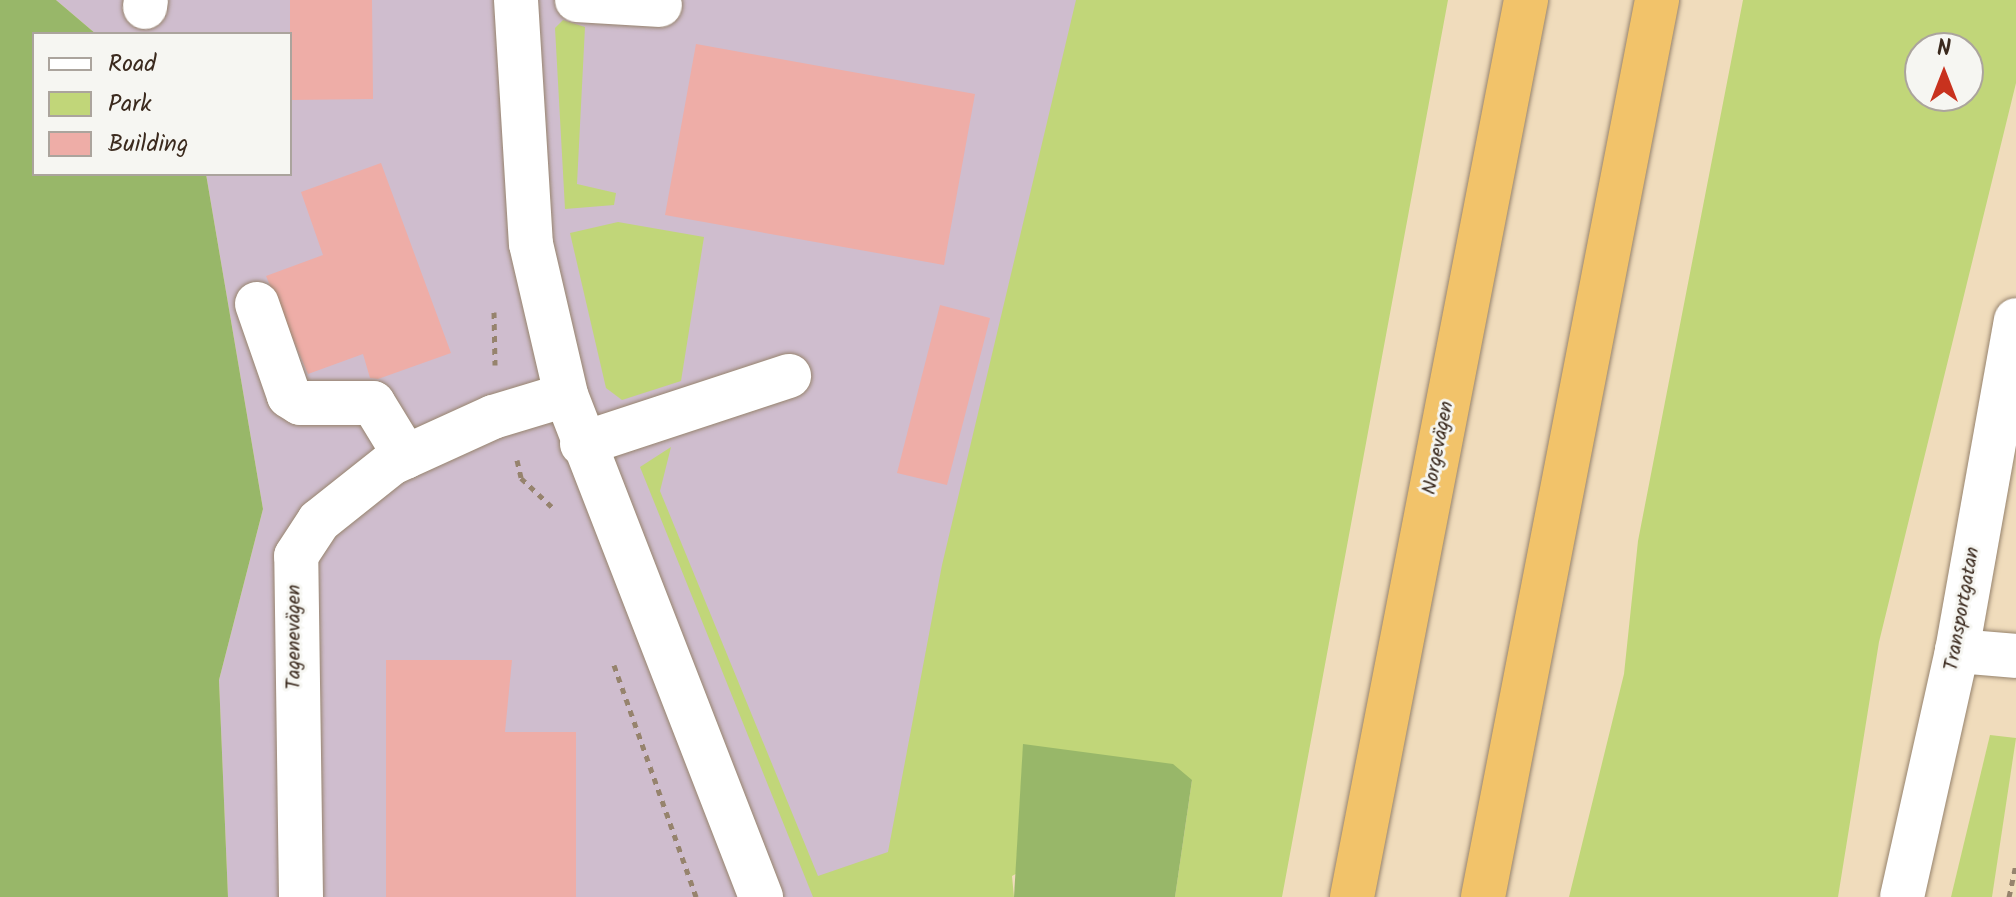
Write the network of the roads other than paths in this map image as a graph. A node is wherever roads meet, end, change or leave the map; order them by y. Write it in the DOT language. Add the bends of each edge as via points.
graph roads {
  1 [pos="516,0"];
  2 [pos="577,0"];
  3 [pos="1526,0"];
  4 [pos="1657,0"];
  5 [pos="660,5"];
  6 [pos="257,304"];
  7 [pos="2016,320"];
  8 [pos="789,376"];
  9 [pos="566,395"];
  10 [pos="582,444"];
  11 [pos="406,457"];
  12 [pos="1957,651"];
  13 [pos="2016,656"];
  14 [pos="301,897"];
  15 [pos="761,897"];
  16 [pos="1352,897"];
  17 [pos="1483,897"];
  18 [pos="1902,897"];
  1 -- 9 [label="street" via="531,244"];
  2 -- 5 [label="street"];
  3 -- 16 [label="highway, Norgevägen"];
  4 -- 17 [label="highway"];
  6 -- 11 [label="street" via="289,396 300,403 373,403"];
  7 -- 12 [label="street, Transportgatan"];
  8 -- 10 [label="street"];
  9 -- 10 [label="street"];
  9 -- 11 [label="street, Tagenevägen" via="493,417"];
  10 -- 15 [label="street"];
  11 -- 14 [label="street, Tagenevägen" via="319,521 296,556"];
  12 -- 13 [label="street"];
  12 -- 18 [label="street, Transportgatan"];
}
